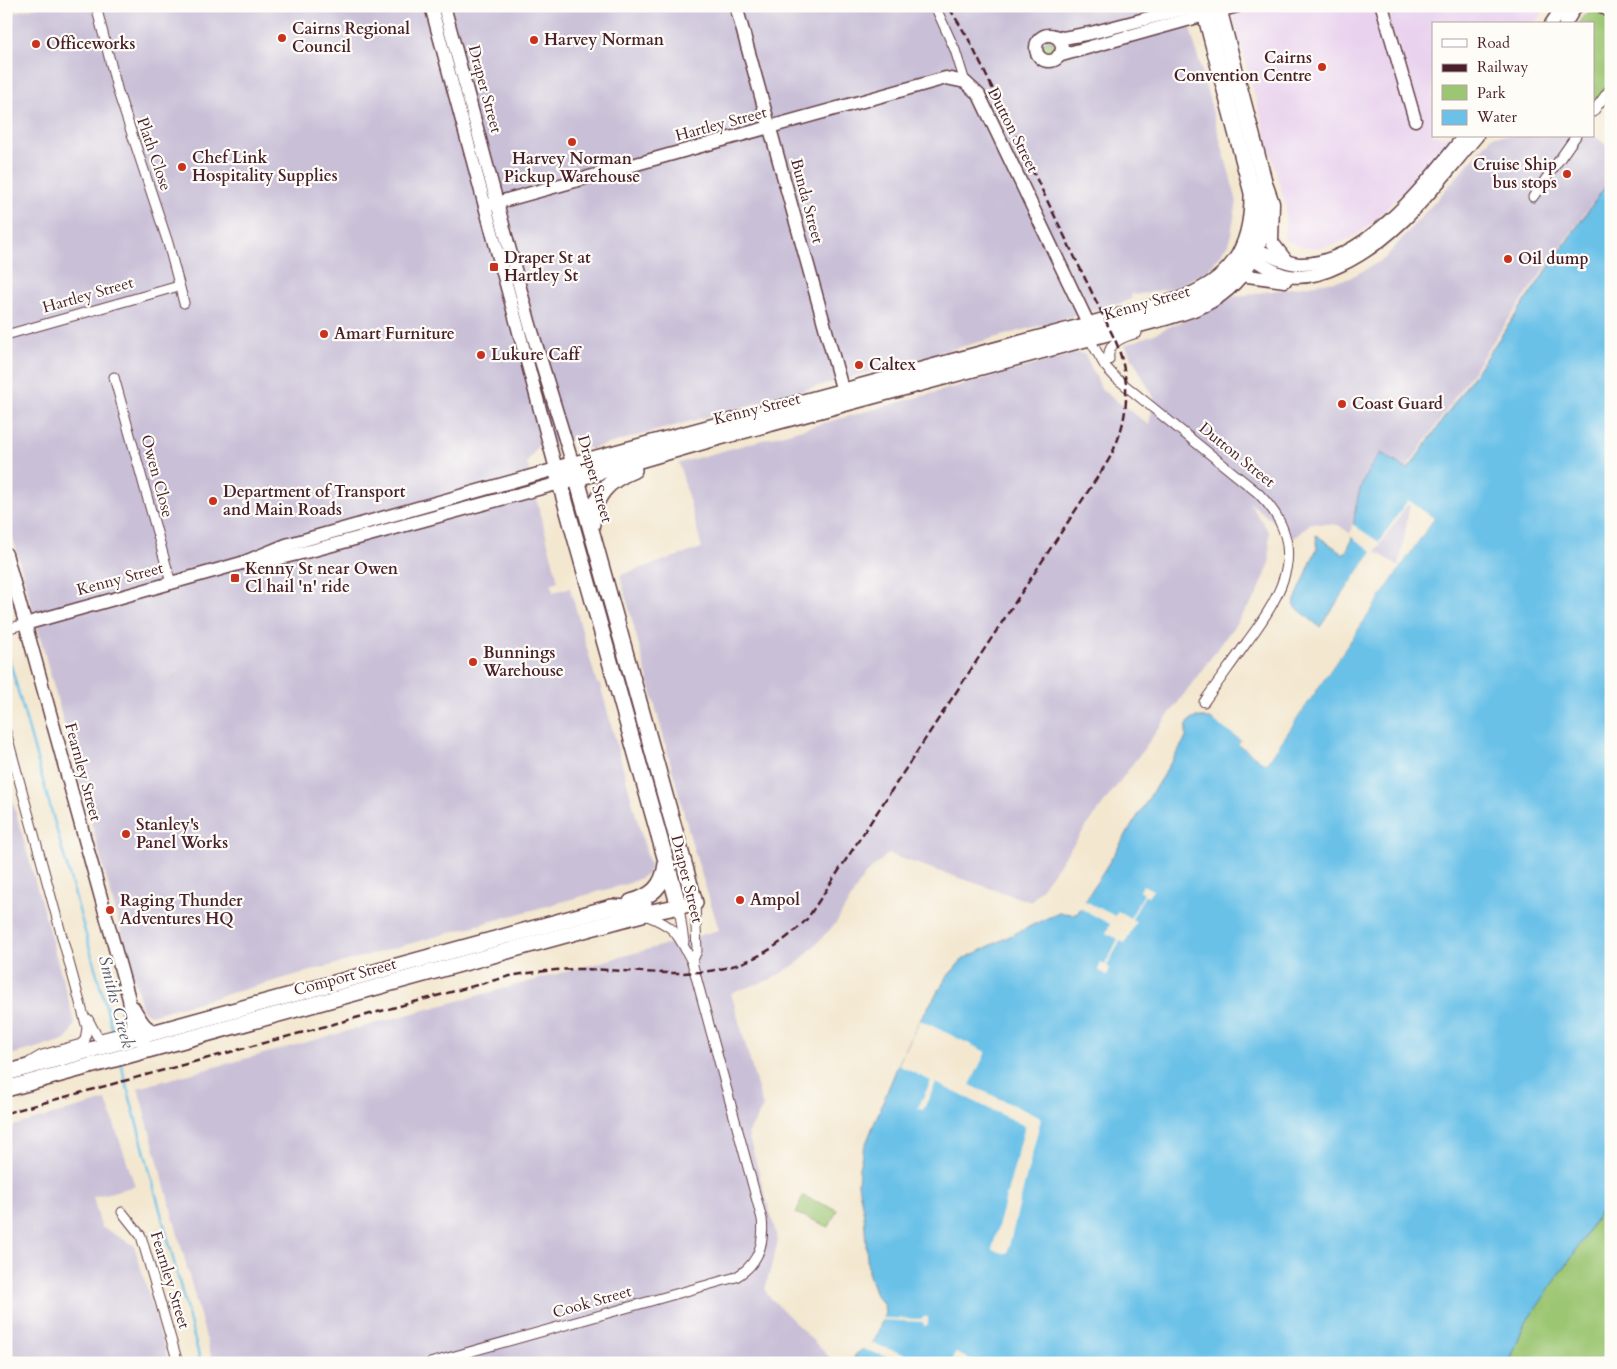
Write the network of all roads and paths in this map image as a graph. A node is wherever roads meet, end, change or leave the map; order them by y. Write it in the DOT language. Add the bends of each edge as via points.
graph roads {
  1 [pos="431,6"];
  2 [pos="444,6"];
  3 [pos="736,6"];
  4 [pos="935,6"];
  5 [pos="1237,6"];
  6 [pos="1382,6"];
  7 [pos="1551,6"];
  8 [pos="1563,6"];
  9 [pos="1576,6"];
  10 [pos="1602,6"];
  11 [pos="95,9"];
  12 [pos="1208,9"];
  13 [pos="1611,12"];
  14 [pos="1547,22"];
  15 [pos="1552,22"];
  16 [pos="1566,22"];
  17 [pos="1080,35"];
  18 [pos="1054,36"];
  19 [pos="1096,45"];
  20 [pos="1058,56"];
  21 [pos="965,82"];
  22 [pos="1610,89"];
  23 [pos="1594,111"];
  24 [pos="1415,120"];
  25 [pos="770,127"];
  26 [pos="1462,138"];
  27 [pos="1475,138"];
  28 [pos="1575,138"];
  29 [pos="1264,181"];
  30 [pos="1533,197"];
  31 [pos="498,202"];
  32 [pos="485,206"];
  33 [pos="1391,233"];
  34 [pos="1250,252"];
  35 [pos="1334,256"];
  36 [pos="1275,258"];
  37 [pos="1292,263"];
  38 [pos="1328,270"];
  39 [pos="1240,275"];
  40 [pos="179,286"];
  41 [pos="184,303"];
  42 [pos="1167,317"];
  43 [pos="1091,333"];
  44 [pos="6,335"];
  45 [pos="1109,360"];
  46 [pos="114,377"];
  47 [pos="1124,385"];
  48 [pos="845,398"];
  49 [pos="705,441"];
  50 [pos="575,472"];
  51 [pos="558,476"];
  52 [pos="592,529"];
  53 [pos="6,554"];
  54 [pos="171,583"];
  55 [pos="26,624"];
  56 [pos="7,628"];
  57 [pos="1204,702"];
  58 [pos="6,732"];
  59 [pos="667,863"];
  60 [pos="694,899"];
  61 [pos="677,902"];
  62 [pos="612,908"];
  63 [pos="642,914"];
  64 [pos="686,950"];
  65 [pos="692,962"];
  66 [pos="128,999"];
  67 [pos="84,1012"];
  68 [pos="158,1032"];
  69 [pos="117,1043"];
  70 [pos="22,1069"];
  71 [pos="6,1073"];
  72 [pos="6,1089"];
  73 [pos="122,1212"];
  74 [pos="756,1259"];
  75 [pos="178,1363"];
  76 [pos="430,1363"];
  1 -- 32 [label="street, Draper Street"];
  2 -- 31 [label="street, Draper Street"];
  3 -- 25 [label="street, Bunda Street"];
  4 -- 21 [label="street, Dutton Street"];
  5 -- 12 [label="street"];
  6 -- 24 [label="street"];
  7 -- 14 [label="street"];
  8 -- 15 [label="street"];
  9 -- 16 [label="street"];
  10 -- 13 [label="street"];
  11 -- 40 [label="street, Plath Close"];
  12 -- 17 [label="street"];
  12 -- 19 [label="street"];
  12 -- 29 [label="highway"];
  12 -- 34 [label="highway" via="1252,186"];
  17 -- 18 [label="street"];
  17 -- 19 [label="street"];
  18 -- 20 [label="street" via="1061,45"];
  18 -- 20 [label="street" via="1046,35 1039,40 1037,52 1046,60"];
  19 -- 20 [label="street"];
  21 -- 25 [label="street, Hartley Street" via="946,78"];
  21 -- 43 [label="street, Dutton Street" via="979,95"];
  22 -- 23 [label="street"];
  25 -- 31 [label="street, Hartley Street"];
  25 -- 48 [label="street, Bunda Street"];
  26 -- 35 [label="street" via="1400,211 1372,234"];
  27 -- 33 [label="street"];
  28 -- 30 [label="street"];
  29 -- 34 [label="highway" via="1265,220"];
  29 -- 37 [label="street" via="1274,206 1272,242 1281,256"];
  31 -- 32 [label="street, Hartley Street"];
  31 -- 50 [label="street, Draper Street" via="530,324"];
  32 -- 51 [label="street, Draper Street"];
  33 -- 35 [label="street" via="1348,256"];
  33 -- 38 [label="street" via="1360,255"];
  34 -- 36 [label="street"];
  34 -- 38 [label="street" via="1279,273 1292,276 1309,276"];
  34 -- 39 [label="highway, Kenny Street"];
  34 -- 43 [label="highway, Kenny Street" via="1203,291"];
  35 -- 37 [label="street" via="1308,263"];
  36 -- 37 [label="street"];
  36 -- 38 [label="street" via="1298,268 1322,266"];
  38 -- 39 [label="street" via="1294,282"];
  39 -- 42 [label="highway, Kenny Street" via="1212,299"];
  40 -- 41 [label="street, Plath Close"];
  40 -- 44 [label="street, Hartley Street"];
  42 -- 43 [label="highway, Kenny Street"];
  42 -- 45 [label="street" via="1152,328 1118,340 1109,350"];
  43 -- 45 [label="street, Dutton Street"];
  43 -- 47 [label="street, Dutton Street" via="1110,372"];
  43 -- 48 [label="highway, Kenny Street"];
  45 -- 47 [label="street, Dutton Street"];
  46 -- 54 [label="street, Owen Close"];
  47 -- 57 [label="street, Dutton Street" via="1258,493 1276,511 1285,533 1287,559 1276,600"];
  48 -- 49 [label="highway, Kenny Street"];
  48 -- 50 [label="highway, Kenny Street"];
  49 -- 50 [label="highway, Kenny Street"];
  49 -- 52 [label="highway" via="610,481 596,502"];
  50 -- 51 [label="highway, Kenny Street"];
  50 -- 52 [label="highway, Draper Street"];
  51 -- 54 [label="street, Kenny Street" via="286,544 242,563"];
  51 -- 59 [label="highway, Draper Street"];
  52 -- 60 [label="highway, Draper Street"];
  53 -- 55 [label="street, Fearnley Street"];
  54 -- 55 [label="street, Kenny Street"];
  55 -- 56 [label="street, Kenny Street"];
  55 -- 66 [label="street, Fearnley Street"];
  58 -- 67 [label="street"];
  59 -- 61 [label="highway, Draper Street"];
  59 -- 62 [label="highway" via="661,884 650,896"];
  60 -- 61 [label="highway, Comport Street"];
  60 -- 65 [label="street, Draper Street" via="697,951"];
  61 -- 62 [label="highway, Comport Street"];
  61 -- 63 [label="highway, Comport Street"];
  61 -- 64 [label="street, Draper Street"];
  62 -- 68 [label="highway, Comport Street"];
  63 -- 64 [label="street, Draper Street" via="660,920 674,930"];
  63 -- 69 [label="highway, Comport Street" via="226,1029"];
  64 -- 65 [label="street, Draper Street"];
  65 -- 74 [label="street, Draper Street" via="762,1219 763,1241"];
  66 -- 68 [label="street, Fearnley Street" via="148,1030"];
  66 -- 69 [label="street, Fearnley Street"];
  67 -- 69 [label="street"];
  67 -- 70 [label="street" via="88,1032 83,1042 39,1056"];
  68 -- 69 [label="highway, Comport Street"];
  69 -- 70 [label="highway, Comport Street"];
  69 -- 72 [label="highway, Comport Street"];
  70 -- 71 [label="highway, Comport Street"];
  73 -- 75 [label="street, Fearnley Street" via="141,1236"];
  74 -- 76 [label="street, Cook Street" via="736,1277"];
}
